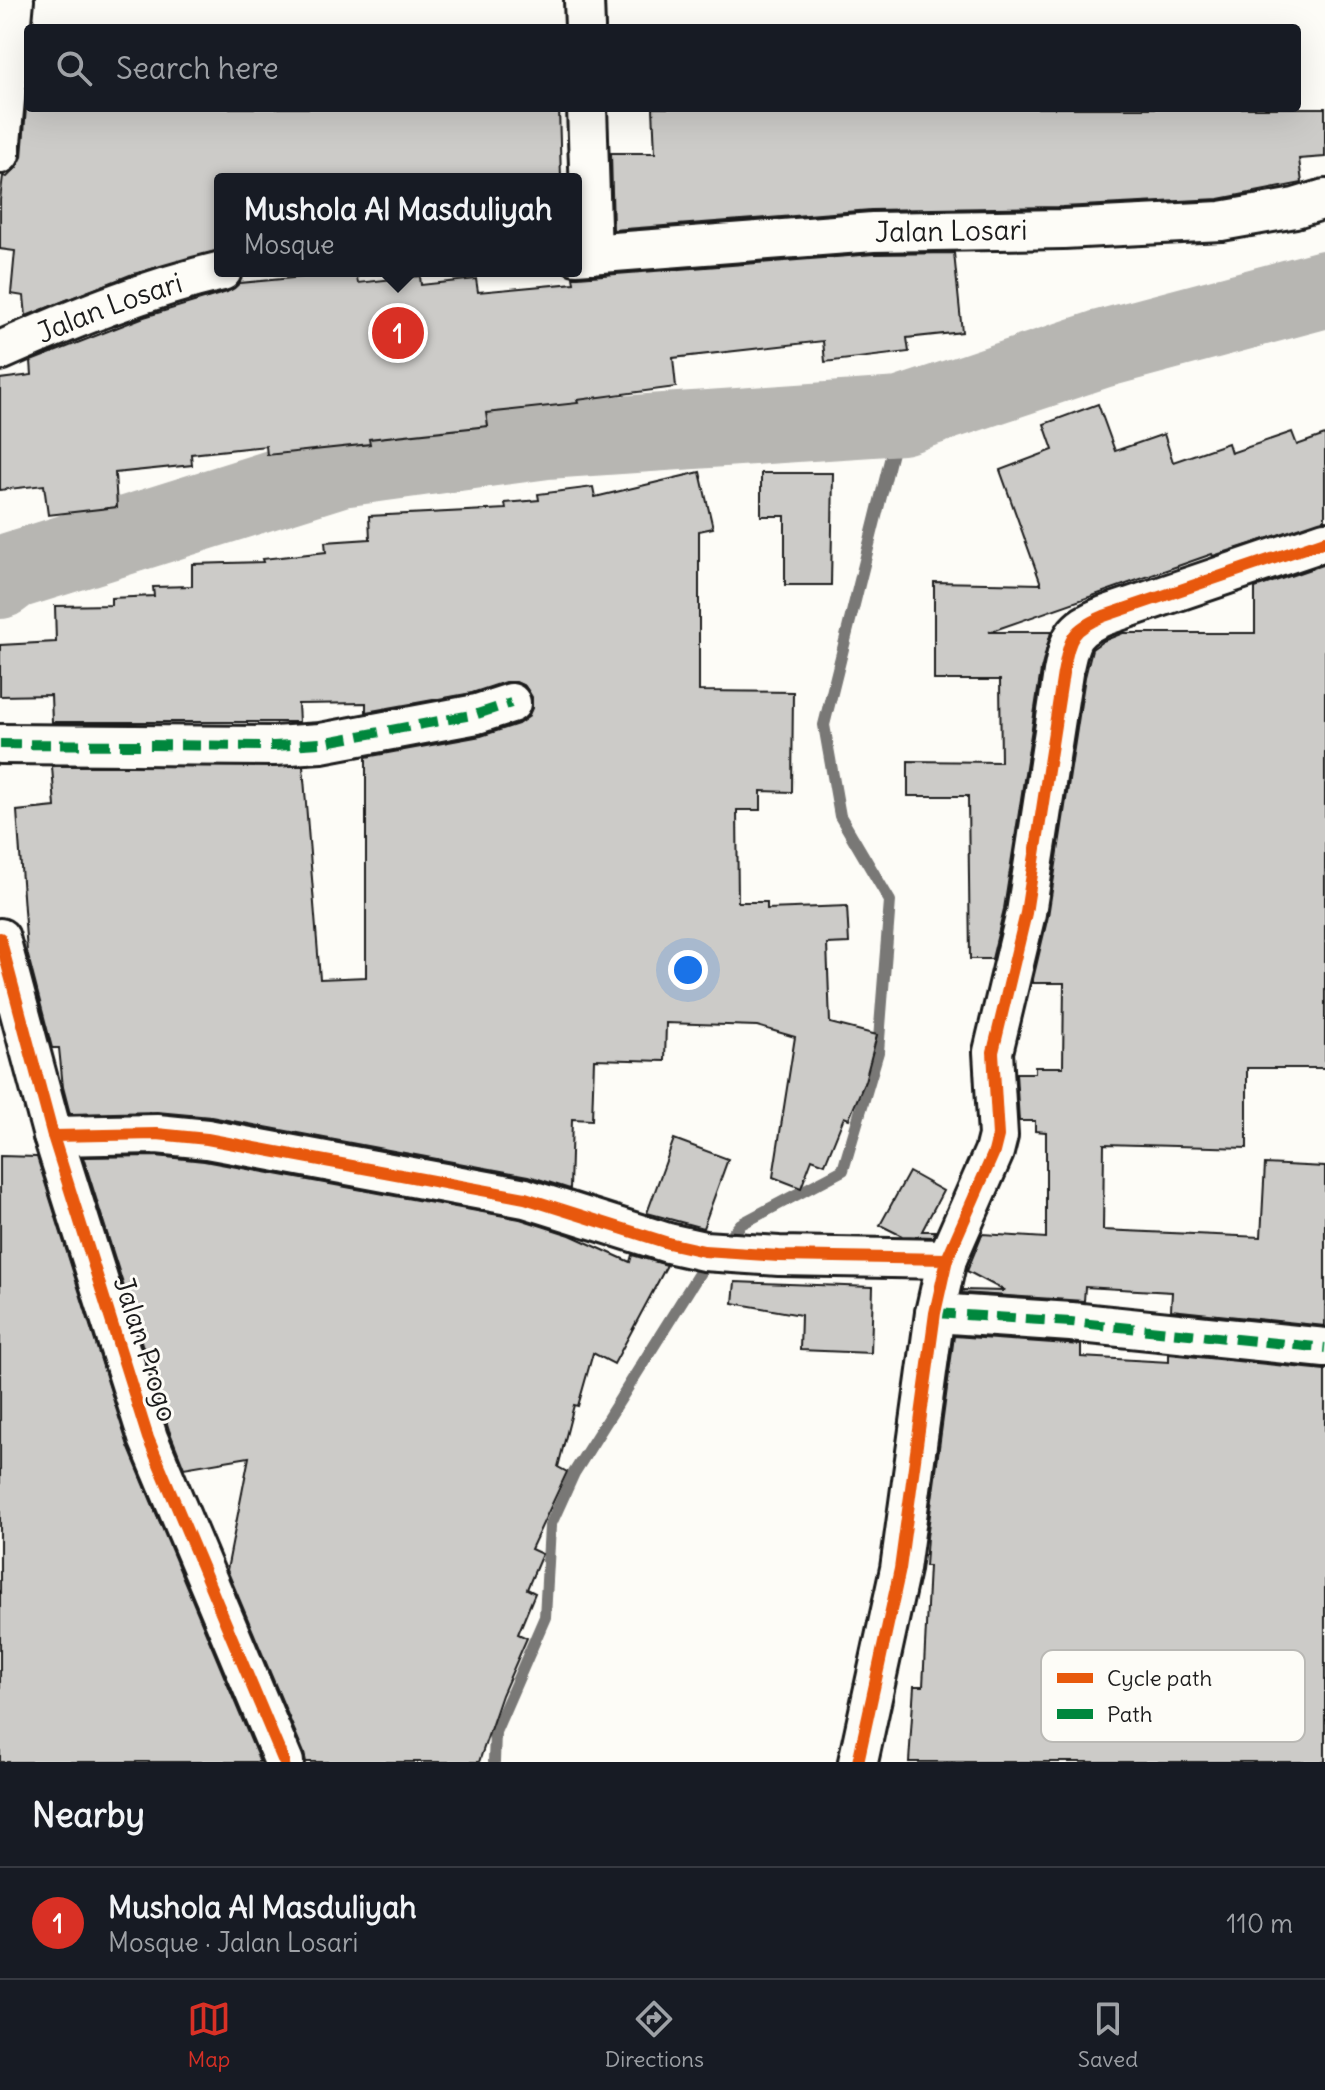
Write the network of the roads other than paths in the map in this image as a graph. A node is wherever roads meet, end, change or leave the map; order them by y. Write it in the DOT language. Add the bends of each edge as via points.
graph roads {
  1 [pos="14,0"];
  2 [pos="584,0"];
  3 [pos="585,24"];
  4 [pos="587,112"];
  5 [pos="0,154"];
  6 [pos="1325,199"];
  7 [pos="584,254"];
  8 [pos="214,273"];
  9 [pos="0,351"];
  10 [pos="1325,541"];
  11 [pos="511,703"];
  12 [pos="0,744"];
  13 [pos="0,938"];
  14 [pos="53,1136"];
  15 [pos="947,1259"];
  16 [pos="935,1313"];
  17 [pos="1325,1348"];
  18 [pos="284,1762"];
  19 [pos="858,1762"];
  1 -- 5 [label="street"];
  2 -- 3 [label="street"];
  4 -- 7 [label="street"];
  6 -- 7 [label="street, Jalan Losari" via="1221,221 873,232"];
  8 -- 9 [label="street, Jalan Losari" via="81,315"];
  10 -- 15 [label="street" via="1104,616 1082,625 1073,636 1026,913 993,1052 998,1136"];
  11 -- 12 [label="street" via="321,743"];
  13 -- 14 [label="street, Jalan Progo"];
  14 -- 15 [label="street" via="157,1134 207,1139 525,1198 704,1251"];
  14 -- 18 [label="street, Jalan Progo" via="148,1438"];
  15 -- 16 [label="street"];
  16 -- 17 [label="street"];
  16 -- 19 [label="street" via="900,1569"];
}
